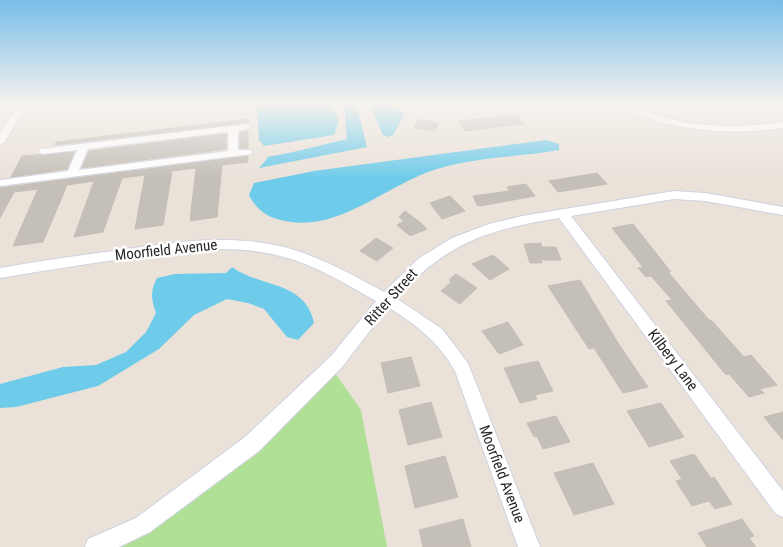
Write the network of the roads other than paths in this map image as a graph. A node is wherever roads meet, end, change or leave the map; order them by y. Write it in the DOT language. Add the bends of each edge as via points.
graph roads {
  1 [pos="8,129"];
  2 [pos="233,129"];
  3 [pos="236,129"];
  4 [pos="724,129"];
  5 [pos="753,129"];
  6 [pos="0,141"];
  7 [pos="84,146"];
  8 [pos="179,148"];
  9 [pos="43,151"];
  10 [pos="248,152"];
  11 [pos="233,154"];
  12 [pos="72,174"];
  13 [pos="0,183"];
  14 [pos="783,211"];
  15 [pos="563,214"];
  16 [pos="0,273"];
  17 [pos="386,300"];
  18 [pos="783,507"];
  19 [pos="96,547"];
  20 [pos="529,547"];
  1 -- 6 [label="street"];
  2 -- 3 [label="street"];
  2 -- 8 [label="street"];
  2 -- 11 [label="street"];
  4 -- 5 [label="street"];
  7 -- 8 [label="street"];
  7 -- 9 [label="street"];
  7 -- 12 [label="street"];
  8 -- 11 [label="street"];
  8 -- 12 [label="street"];
  10 -- 11 [label="street"];
  12 -- 13 [label="street"];
  14 -- 15 [label="street, Ritter Street" via="706,197 674,195"];
  15 -- 17 [label="street, Ritter Street" via="504,224 457,241 423,262"];
  15 -- 18 [label="street, Kilbery Lane"];
  16 -- 17 [label="street, Moorfield Avenue" via="178,246 231,244 267,248 299,257"];
  17 -- 19 [label="street, Ritter Street" via="337,361 252,444 143,525"];
  17 -- 20 [label="street, Moorfield Avenue" via="434,329 458,361"];
}
